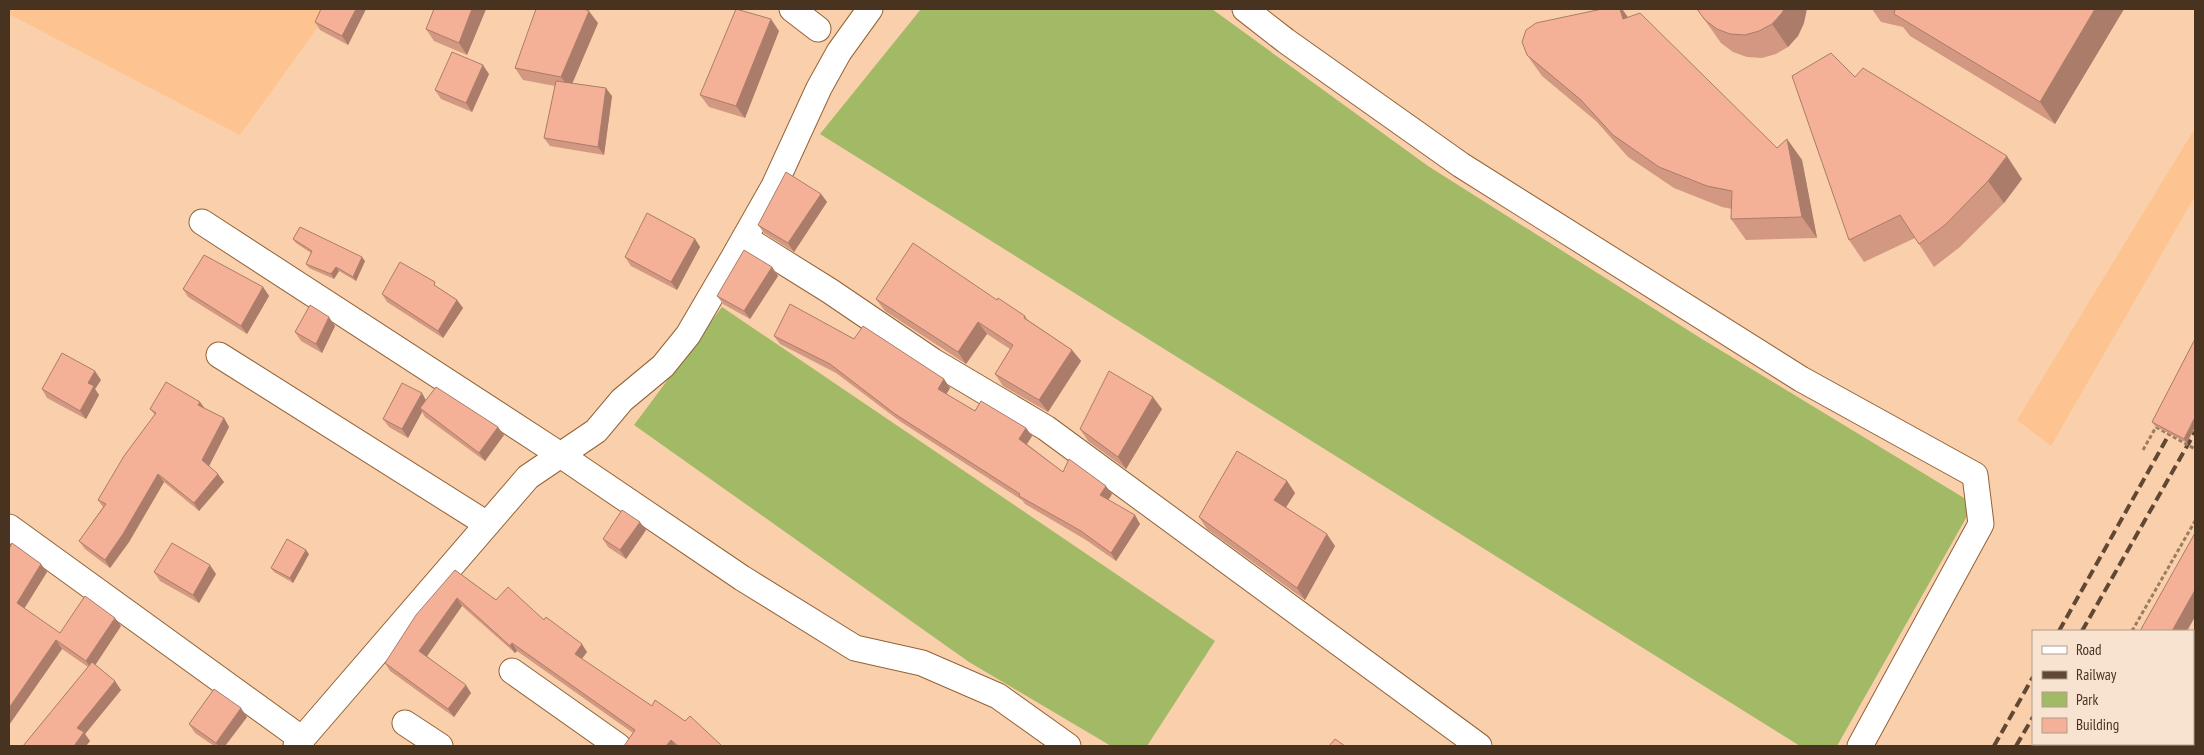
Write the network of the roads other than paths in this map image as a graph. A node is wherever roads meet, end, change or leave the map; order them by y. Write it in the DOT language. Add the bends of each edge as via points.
graph roads {
  1 [pos="792,9"];
  2 [pos="870,9"];
  3 [pos="1245,9"];
  4 [pos="818,29"];
  5 [pos="202,222"];
  6 [pos="745,238"];
  7 [pos="219,354"];
  8 [pos="562,456"];
  9 [pos="487,524"];
  10 [pos="9,527"];
  11 [pos="512,672"];
  12 [pos="405,723"];
  13 [pos="299,743"];
  14 [pos="440,746"];
  15 [pos="618,746"];
  16 [pos="1068,746"];
  17 [pos="1479,746"];
  18 [pos="1860,746"];
  1 -- 4 [label="street"];
  2 -- 6 [label="street" via="819,88 778,178"];
  3 -- 18 [label="street" via="1461,165 1801,379 1975,475 1981,524"];
  5 -- 8 [label="street"];
  6 -- 8 [label="street" via="688,335 664,366 622,400 596,432"];
  6 -- 17 [label="street" via="830,290 934,361 1046,428"];
  7 -- 9 [label="street"];
  8 -- 9 [label="street" via="528,477"];
  8 -- 16 [label="street" via="742,578 855,648 922,662 998,696"];
  9 -- 13 [label="street"];
  10 -- 13 [label="street"];
  11 -- 15 [label="street"];
  12 -- 14 [label="street"];
}
